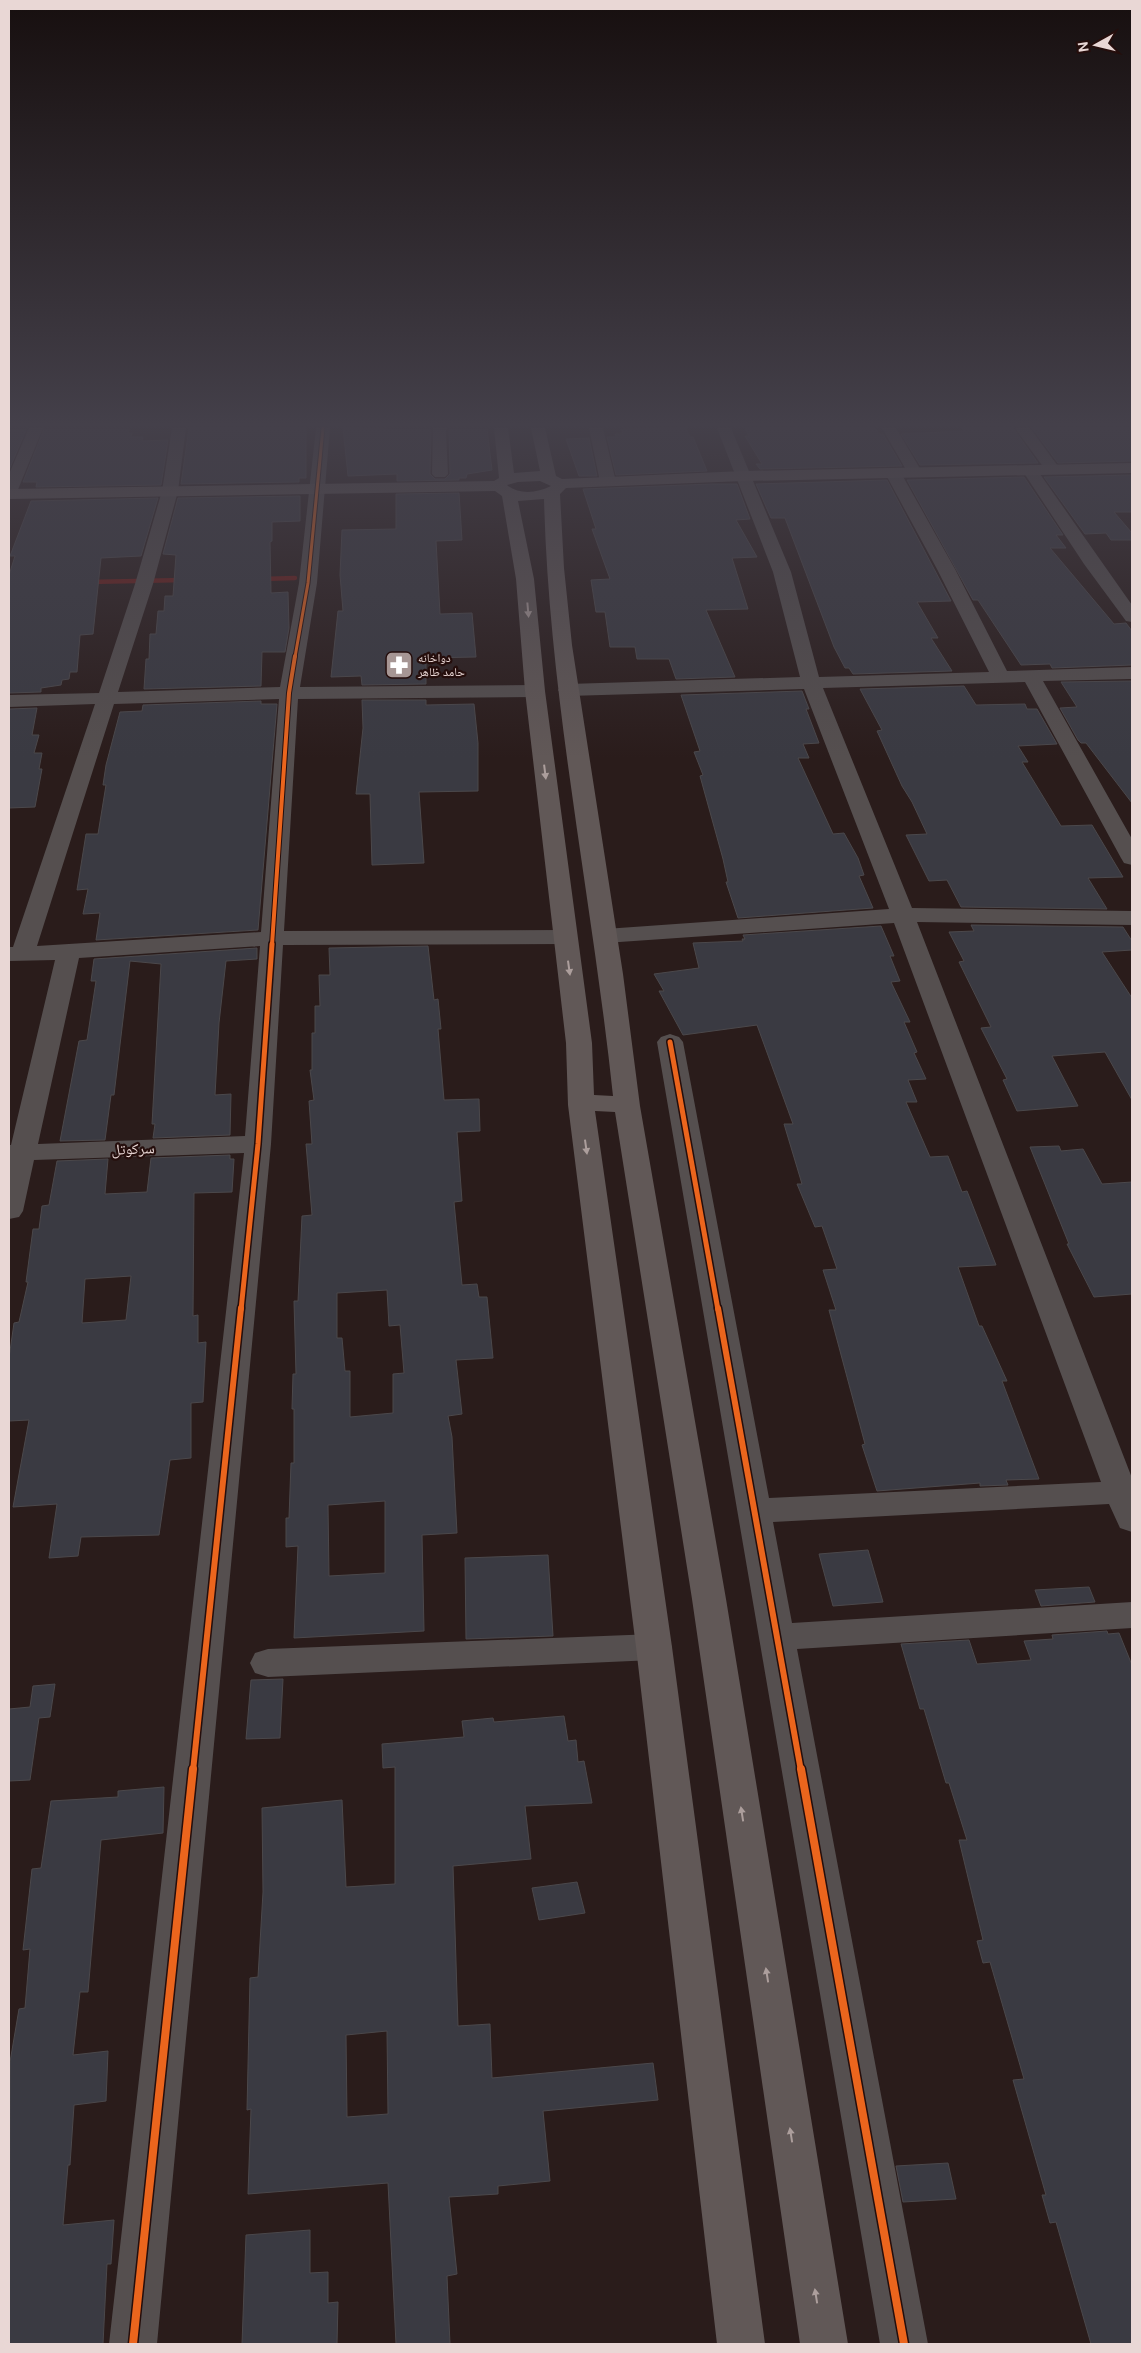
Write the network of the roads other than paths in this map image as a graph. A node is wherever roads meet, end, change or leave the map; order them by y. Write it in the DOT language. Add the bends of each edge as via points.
graph roads {
  1 [pos="156,538"];
  2 [pos="313,538"];
  3 [pos="516,538"];
  4 [pos="555,538"];
  5 [pos="768,538"];
  6 [pos="929,538"];
  7 [pos="1075,538"];
  8 [pos="1132,617"];
  9 [pos="1132,674"];
  10 [pos="1031,676"];
  11 [pos="1001,677"];
  12 [pos="811,683"];
  13 [pos="568,690"];
  14 [pos="535,691"];
  15 [pos="290,693"];
  16 [pos="107,700"];
  17 [pos="9,702"];
  18 [pos="1132,858"];
  19 [pos="903,915"];
  20 [pos="1132,918"];
  21 [pos="605,936"];
  22 [pos="565,937"];
  23 [pos="272,938"];
  24 [pos="69,952"];
  25 [pos="16,953"];
  26 [pos="620,1040"];
  27 [pos="670,1042"];
  28 [pos="579,1043"];
  29 [pos="581,1105"];
  30 [pos="627,1106"];
  31 [pos="258,1144"];
  32 [pos="16,1153"];
  33 [pos="9,1211"];
  34 [pos="1127,1506"];
  35 [pos="753,1511"];
  36 [pos="1132,1615"];
  37 [pos="777,1637"];
  38 [pos="654,1647"];
  39 [pos="268,1663"];
  40 [pos="133,2344"];
  41 [pos="741,2344"];
  42 [pos="824,2344"];
  43 [pos="904,2344"];
  1 -- 16 [label="street"];
  2 -- 15 [label="street"];
  3 -- 14 [label="main road, one-way" via="525,579"];
  4 -- 13 [label="main road" via="556,578"];
  5 -- 12 [label="street" via="782,572"];
  6 -- 11 [label="street"];
  7 -- 8 [label="street"];
  9 -- 10 [label="street"];
  10 -- 11 [label="street"];
  10 -- 18 [label="street"];
  11 -- 12 [label="street"];
  12 -- 13 [label="street"];
  12 -- 19 [label="street"];
  13 -- 21 [label="main road"];
  14 -- 15 [label="street"];
  14 -- 22 [label="main road, one-way"];
  15 -- 16 [label="street"];
  15 -- 23 [label="street"];
  16 -- 17 [label="street"];
  16 -- 25 [label="street"];
  19 -- 20 [label="street"];
  19 -- 21 [label="street"];
  19 -- 34 [label="street"];
  21 -- 26 [label="main road"];
  22 -- 23 [label="street"];
  22 -- 28 [label="main road, one-way"];
  23 -- 24 [label="street"];
  23 -- 31 [label="street"];
  24 -- 25 [label="street"];
  24 -- 32 [label="street"];
  26 -- 28 [label="main road" via="598,1047"];
  26 -- 30 [label="main road"];
  27 -- 35 [label="street"];
  28 -- 29 [label="main road"];
  29 -- 30 [label="main road" via="604,1102"];
  29 -- 38 [label="main road, one-way"];
  42 -- 30 [label="main road, one-way" via="712,1619"];
  31 -- 32 [label="street, سرکوتل"];
  31 -- 40 [label="street"];
  32 -- 33 [label="street"];
  34 -- 35 [label="street"];
  35 -- 37 [label="street"];
  36 -- 37 [label="street"];
  37 -- 43 [label="street"];
  38 -- 39 [label="street"];
  38 -- 41 [label="main road"];
}
